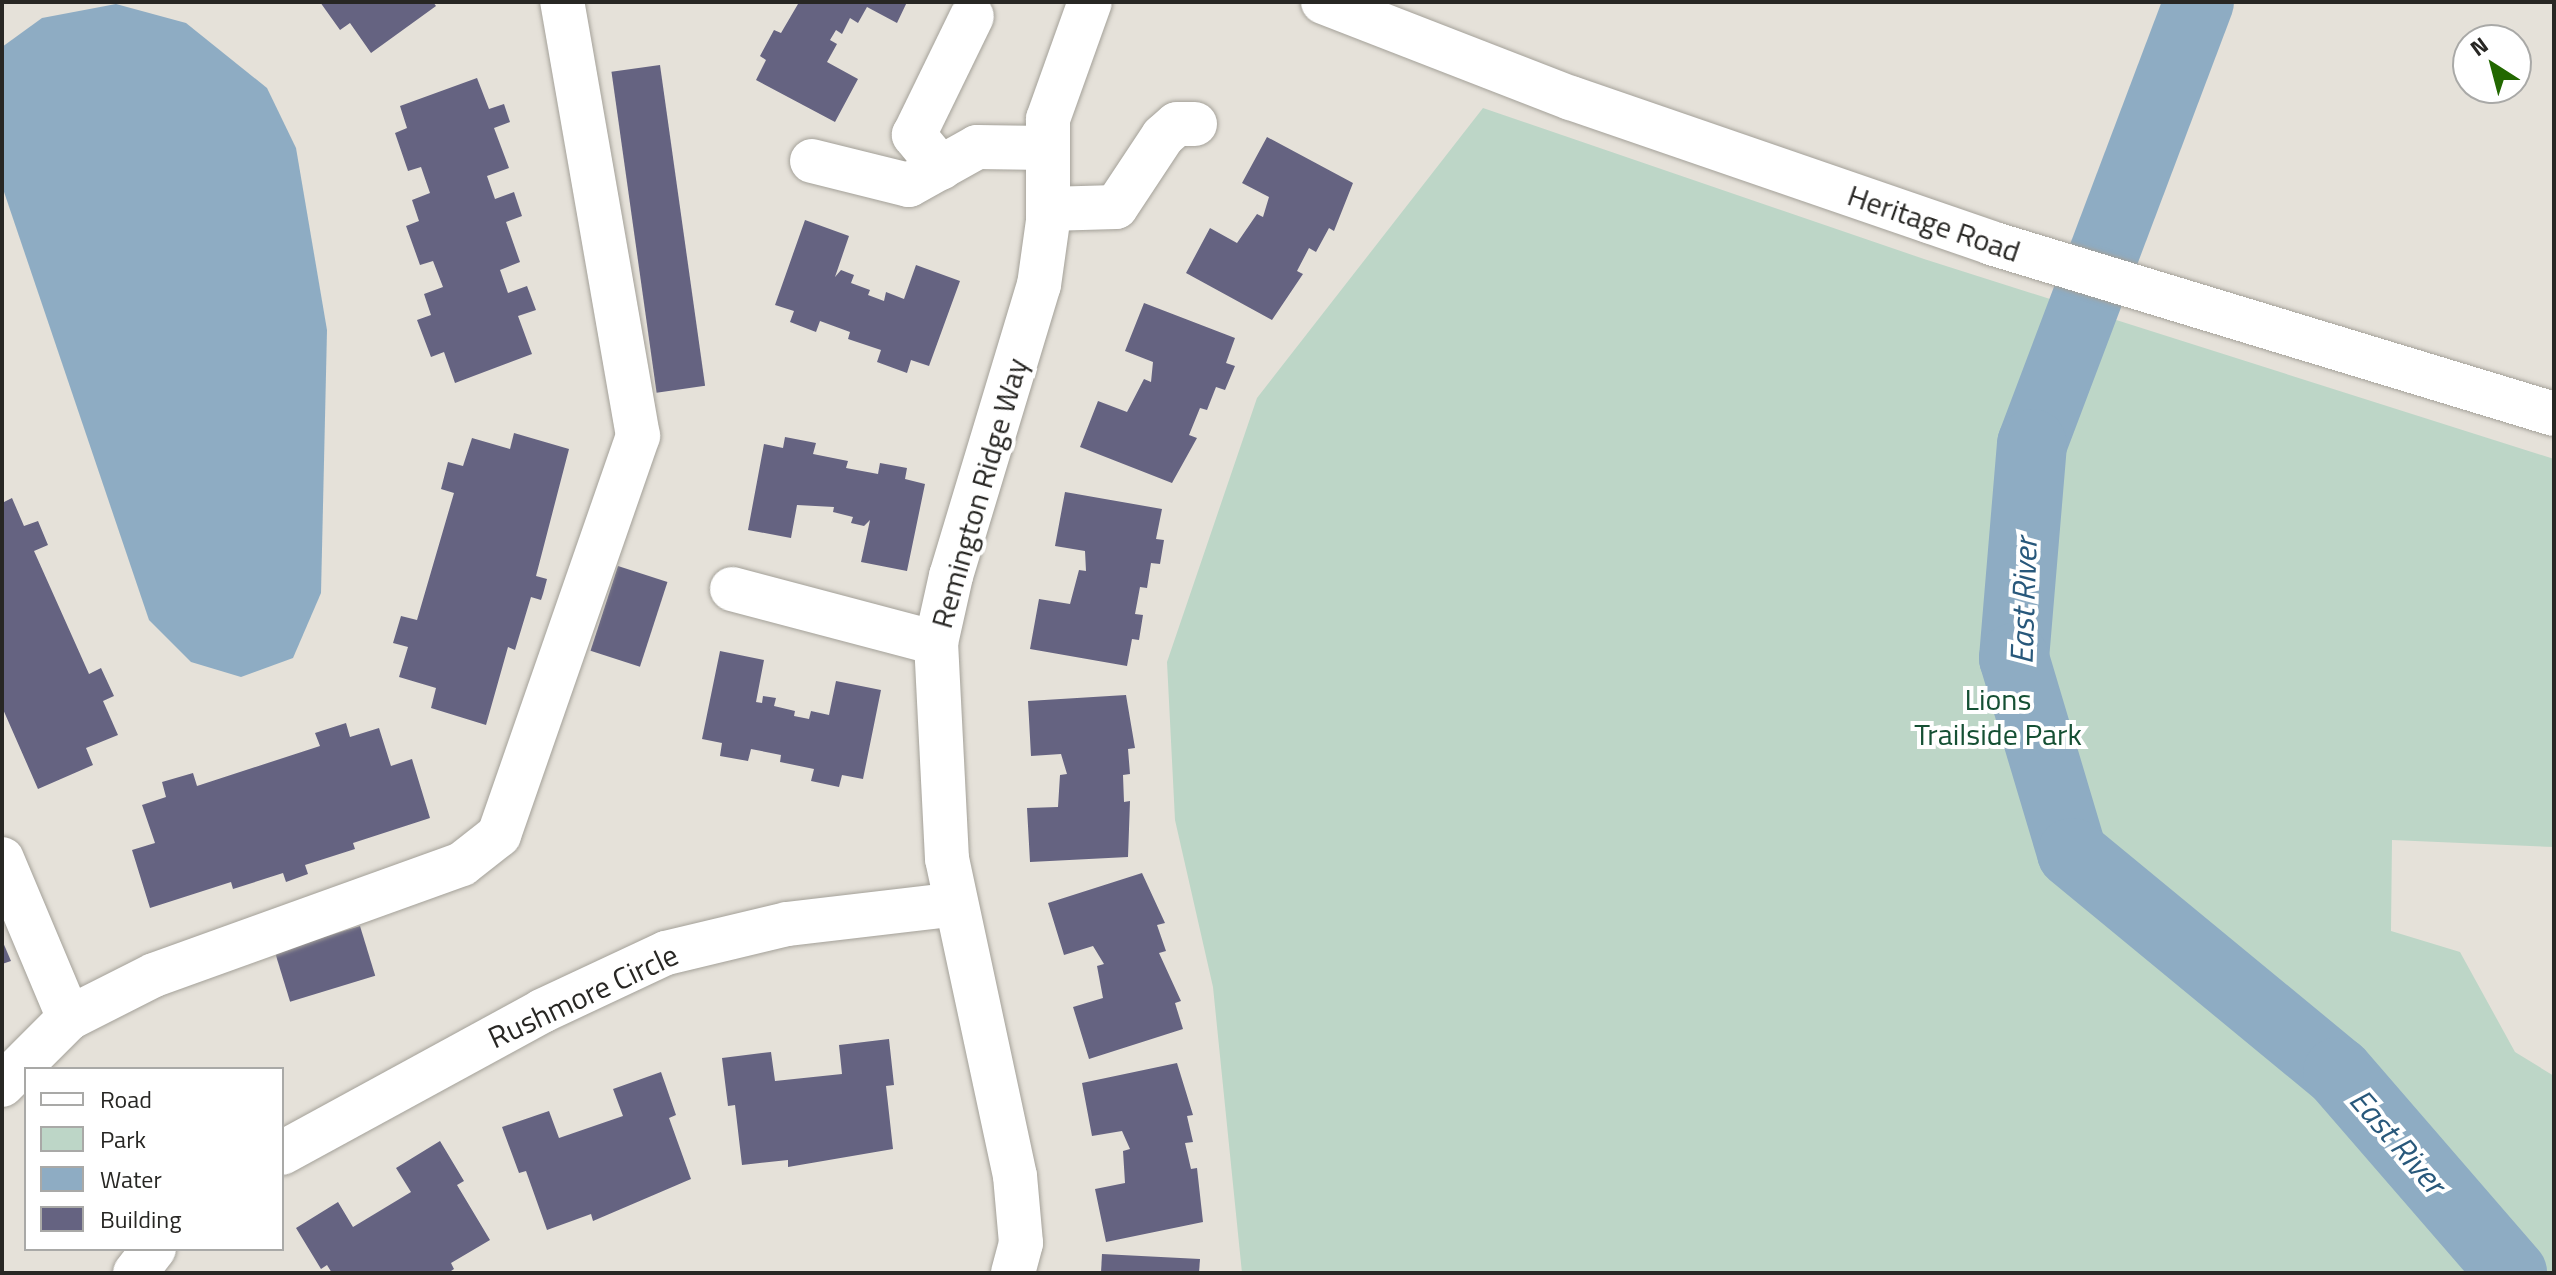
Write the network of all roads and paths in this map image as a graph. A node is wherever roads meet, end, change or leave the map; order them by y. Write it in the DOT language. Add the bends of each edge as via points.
graph roads {
  1 [pos="562,2"];
  2 [pos="1090,2"];
  3 [pos="1323,2"];
  4 [pos="972,16"];
  5 [pos="1195,124"];
  6 [pos="1046,148"];
  7 [pos="812,161"];
  8 [pos="941,168"];
  9 [pos="1048,209"];
  10 [pos="2554,414"];
  11 [pos="732,589"];
  12 [pos="936,643"];
  13 [pos="2,859"];
  14 [pos="956,904"];
  15 [pos="69,1018"];
  16 [pos="2,1085"];
  17 [pos="284,1152"];
  18 [pos="152,1251"];
  19 [pos="135,1273"];
  20 [pos="1013,1273"];
  1 -- 15 [label="street" via="638,436 499,835 462,864 154,975"];
  2 -- 6 [label="street, Remington Ridge Way" via="1056,88"];
  3 -- 10 [label="street, Heritage Road" via="1571,98 1991,243"];
  4 -- 8 [label="street" via="914,135"];
  5 -- 9 [label="street" via="1177,124 1163,136 1116,207"];
  6 -- 8 [label="street" via="989,144"];
  6 -- 9 [label="street, Remington Ridge Way"];
  7 -- 8 [label="street" via="909,185"];
  9 -- 12 [label="street, Remington Ridge Way" via="1039,285 951,576"];
  11 -- 12 [label="street"];
  12 -- 14 [label="street, Remington Ridge Way" via="941,804"];
  13 -- 15 [label="street"];
  14 -- 17 [label="street, Rushmore Circle" via="787,924 666,953 529,1018"];
  14 -- 20 [label="street, Remington Ridge Way" via="1015,1176 1021,1243"];
  15 -- 16 [label="street"];
  18 -- 19 [label="street"];
}
